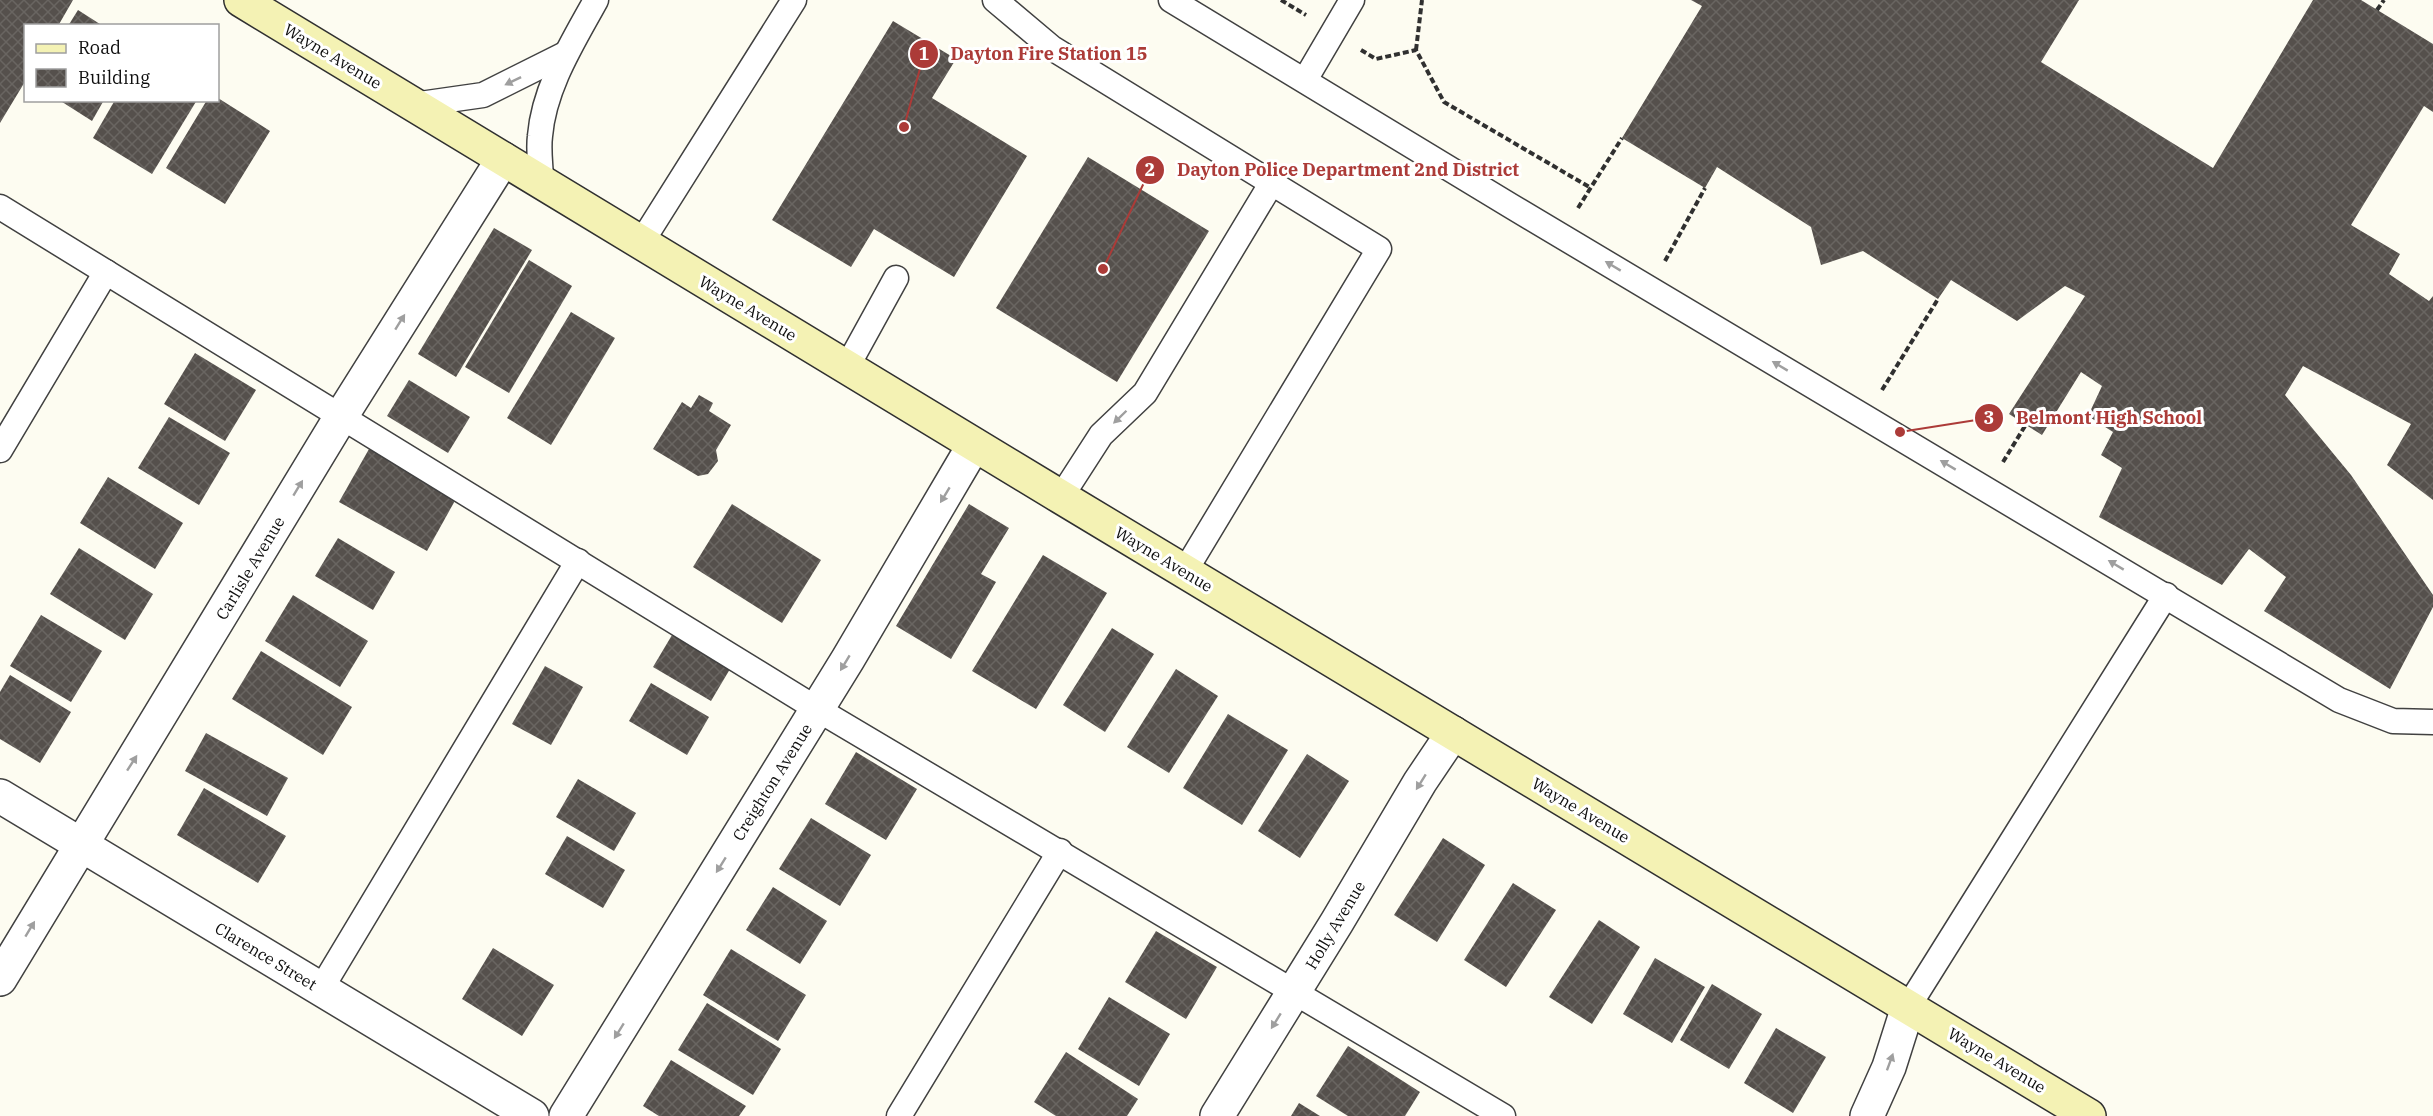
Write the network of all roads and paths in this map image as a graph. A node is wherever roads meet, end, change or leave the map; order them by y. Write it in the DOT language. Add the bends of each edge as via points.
graph roads {
  1 [pos="241,0"];
  2 [pos="596,0"];
  3 [pos="794,0"];
  4 [pos="995,0"];
  5 [pos="1171,0"];
  6 [pos="1281,0"];
  7 [pos="1352,0"];
  8 [pos="1422,0"];
  9 [pos="2384,0"];
  10 [pos="2378,10"];
  11 [pos="1334,32"];
  12 [pos="1416,50"];
  13 [pos="565,54"];
  14 [pos="1305,80"];
  15 [pos="413,105"];
  16 [pos="1622,138"];
  17 [pos="503,159"];
  18 [pos="541,182"];
  19 [pos="1271,184"];
  20 [pos="1591,188"];
  21 [pos="1705,188"];
  22 [pos="0,207"];
  23 [pos="1561,236"];
  24 [pos="641,243"];
  25 [pos="106,272"];
  26 [pos="896,278"];
  27 [pos="1650,288"];
  28 [pos="1938,299"];
  29 [pos="847,367"];
  30 [pos="342,415"];
  31 [pos="1866,417"];
  32 [pos="2025,426"];
  33 [pos="974,445"];
  34 [pos="0,450"];
  35 [pos="1987,488"];
  36 [pos="1061,497"];
  37 [pos="578,561"];
  38 [pos="1185,571"];
  39 [pos="2166,595"];
  40 [pos="817,709"];
  41 [pos="2433,722"];
  42 [pos="1453,734"];
  43 [pos="0,796"];
  44 [pos="80,845"];
  45 [pos="1060,851"];
  46 [pos="0,979"];
  47 [pos="321,989"];
  48 [pos="1295,990"];
  49 [pos="1908,1007"];
  50 [pos="532,1116"];
  51 [pos="566,1116"];
  52 [pos="899,1116"];
  53 [pos="1217,1116"];
  54 [pos="1503,1116"];
  55 [pos="1867,1116"];
  56 [pos="2089,1116"];
  1 -- 15 [label="main road, Wayne Avenue"];
  2 -- 13 [label="lane"];
  3 -- 24 [label="lane"];
  4 -- 19 [label="lane" via="1052,48"];
  5 -- 14 [label="lane"];
  6 -- 11 [label="path"];
  7 -- 11 [label="lane"];
  8 -- 12 [label="path"];
  9 -- 10 [label="path"];
  11 -- 12 [label="path" via="1376,59"];
  11 -- 14 [label="lane"];
  12 -- 20 [label="path" via="1444,102"];
  13 -- 15 [label="lane, one-way" via="483,96"];
  13 -- 18 [label="lane" via="545,107 540,136"];
  14 -- 23 [label="lane"];
  15 -- 17 [label="main road, Wayne Avenue"];
  16 -- 20 [label="path"];
  17 -- 18 [label="main road, Wayne Avenue"];
  30 -- 17 [label="street, Carlisle Avenue, one-way"];
  18 -- 24 [label="main road, Wayne Avenue"];
  19 -- 36 [label="lane, one-way" via="1145,393 1101,435"];
  19 -- 38 [label="lane" via="1379,249"];
  20 -- 23 [label="path"];
  21 -- 27 [label="path"];
  22 -- 25 [label="lane"];
  27 -- 23 [label="lane, one-way"];
  24 -- 29 [label="main road, Wayne Avenue"];
  25 -- 30 [label="lane"];
  25 -- 34 [label="lane"];
  26 -- 29 [label="lane"];
  31 -- 27 [label="lane, one-way"];
  28 -- 31 [label="path"];
  29 -- 33 [label="main road, Wayne Avenue"];
  30 -- 37 [label="lane"];
  44 -- 30 [label="street, Carlisle Avenue, one-way"];
  35 -- 31 [label="lane, one-way"];
  32 -- 35 [label="path"];
  33 -- 36 [label="main road, Wayne Avenue"];
  33 -- 40 [label="street, Creighton Avenue, one-way"];
  39 -- 35 [label="lane, one-way"];
  36 -- 38 [label="main road, Wayne Avenue"];
  37 -- 40 [label="lane"];
  37 -- 47 [label="lane"];
  38 -- 42 [label="main road, Wayne Avenue"];
  39 -- 41 [label="lane" via="2339,700 2393,721"];
  39 -- 49 [label="lane"];
  40 -- 45 [label="lane"];
  40 -- 51 [label="street, Creighton Avenue, one-way"];
  42 -- 48 [label="street, Holly Avenue, one-way"];
  42 -- 49 [label="main road, Wayne Avenue"];
  43 -- 44 [label="street, Clarence Street"];
  46 -- 44 [label="street, Carlisle Avenue, one-way"];
  44 -- 47 [label="street, Clarence Street"];
  45 -- 48 [label="lane"];
  45 -- 52 [label="lane"];
  47 -- 50 [label="street, Clarence Street"];
  48 -- 53 [label="street, Holly Avenue, one-way"];
  48 -- 54 [label="lane"];
  55 -- 49 [label="street, one-way" via="1889,1067"];
  49 -- 56 [label="main road, Wayne Avenue"];
}
